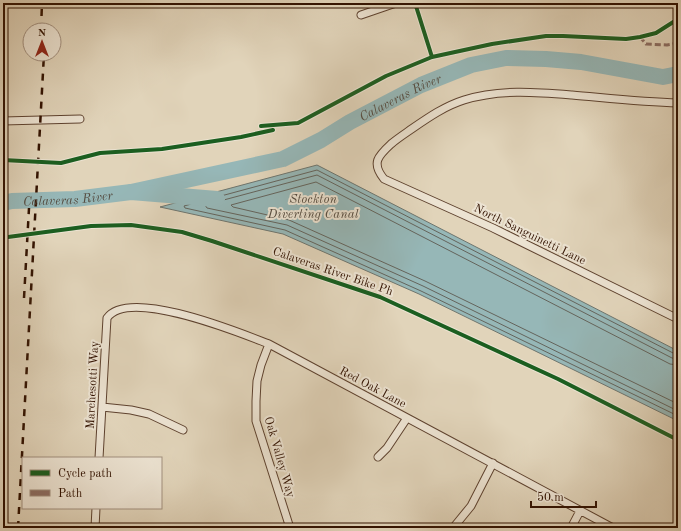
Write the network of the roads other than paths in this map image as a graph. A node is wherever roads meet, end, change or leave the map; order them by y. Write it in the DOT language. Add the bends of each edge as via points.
graph roads {
  1 [pos="396,3"];
  2 [pos="361,15"];
  3 [pos="678,103"];
  4 [pos="80,119"];
  5 [pos="3,120"];
  6 [pos="110,314"];
  7 [pos="678,319"];
  8 [pos="269,344"];
  9 [pos="102,407"];
  10 [pos="407,418"];
  11 [pos="183,430"];
  12 [pos="99,457"];
  13 [pos="378,457"];
  14 [pos="493,464"];
  15 [pos="96,509"];
  16 [pos="580,511"];
  17 [pos="95,528"];
  18 [pos="104,528"];
  19 [pos="290,528"];
  20 [pos="453,528"];
  21 [pos="571,528"];
  22 [pos="613,528"];
  1 -- 2 [label="street"];
  3 -- 7 [label="street, North Sanguinetti Lane" via="533,92 477,97 431,115 383,152 376,166 384,179 493,228"];
  4 -- 5 [label="street"];
  6 -- 8 [label="street, Red Oak Lane" via="137,308 168,311 215,324"];
  6 -- 9 [label="street, Marchesotti Way" via="106,323"];
  8 -- 10 [label="street, Red Oak Lane"];
  8 -- 19 [label="street, Oak Valley Way" via="258,381 256,421"];
  9 -- 11 [label="street" via="149,414"];
  9 -- 12 [label="street, Marchesotti Way"];
  10 -- 13 [label="street"];
  10 -- 14 [label="street, Red Oak Lane"];
  14 -- 16 [label="street, Red Oak Lane"];
  14 -- 20 [label="street" via="471,506"];
  15 -- 17 [label="street"];
  16 -- 21 [label="street"];
  16 -- 22 [label="street, Red Oak Lane"];
  17 -- 18 [label="street"];
}
